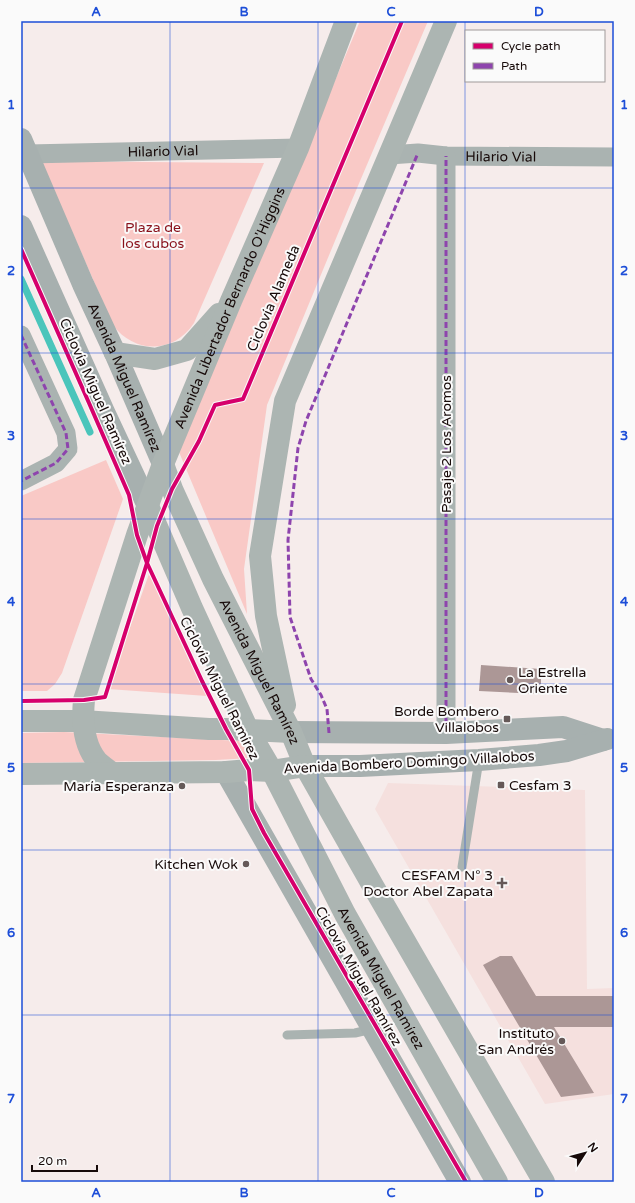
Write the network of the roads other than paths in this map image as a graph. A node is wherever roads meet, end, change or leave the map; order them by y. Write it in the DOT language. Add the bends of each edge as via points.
graph roads {
  1 [pos="346,21"];
  2 [pos="446,21"];
  3 [pos="24,146"];
  4 [pos="298,148"];
  5 [pos="389,155"];
  6 [pos="446,156"];
  7 [pos="614,157"];
  8 [pos="21,226"];
  9 [pos="231,301"];
  10 [pos="21,335"];
  11 [pos="115,353"];
  12 [pos="162,464"];
  13 [pos="21,481"];
  14 [pos="148,506"];
  15 [pos="21,721"];
  16 [pos="82,721"];
  17 [pos="248,730"];
  18 [pos="291,732"];
  19 [pos="446,733"];
  20 [pos="609,739"];
  21 [pos="479,760"];
  22 [pos="305,766"];
  23 [pos="272,771"];
  24 [pos="226,772"];
  25 [pos="112,773"];
  26 [pos="21,774"];
  27 [pos="462,867"];
  28 [pos="372,1029"];
  29 [pos="287,1035"];
  30 [pos="460,1182"];
  31 [pos="497,1182"];
  32 [pos="544,1182"];
  1 -- 4 [label="main road, Avenida Libertador Bernardo O'Higgins"];
  2 -- 5 [label="main road"];
  3 -- 4 [label="street, Hilario Vial"];
  3 -- 11 [label="street, Avenida Miguel Ramírez"];
  4 -- 9 [label="main road, Avenida Libertador Bernardo O'Higgins"];
  5 -- 6 [label="street, Hilario Vial" via="418,153"];
  5 -- 18 [label="main road" via="285,401 260,556 266,616"];
  6 -- 7 [label="street, Hilario Vial"];
  6 -- 19 [label="street, Pasaje 2 Los Aromos"];
  8 -- 14 [label="street, Avenida Miguel Ramírez"];
  9 -- 11 [label="main road" via="187,350 155,359"];
  9 -- 12 [label="main road, Avenida Libertador Bernardo O'Higgins"];
  10 -- 13 [label="street" via="66,433 68,449 56,463"];
  11 -- 12 [label="street, Avenida Miguel Ramírez"];
  12 -- 14 [label="main road, Avenida Libertador Bernardo O'Higgins"];
  12 -- 18 [label="main road, Avenida Miguel Ramírez" via="213,579"];
  14 -- 16 [label="main road, Avenida Libertador Bernardo O'Higgins" via="84,700"];
  14 -- 17 [label="main road, Avenida Miguel Ramírez"];
  15 -- 16 [label="main road, Avenida Bombero Domingo Villalobos"];
  16 -- 17 [label="main road, Avenida Bombero Domingo Villalobos"];
  16 -- 25 [label="main road, Avenida Libertador Bernardo O'Higgins" via="90,749 98,761"];
  17 -- 18 [label="main road, Avenida Bombero Domingo Villalobos"];
  17 -- 23 [label="main road, Avenida Miguel Ramírez"];
  18 -- 19 [label="street, Avenida Bombero Domingo Villalobos"];
  18 -- 22 [label="main road, Avenida Miguel Ramírez"];
  19 -- 20 [label="street, Avenida Bombero Domingo Villalobos" via="564,727"];
  20 -- 21 [label="street, Avenida Bombero Domingo Villalobos" via="567,751"];
  21 -- 22 [label="street, Avenida Bombero Domingo Villalobos"];
  21 -- 27 [label="lane"];
  22 -- 23 [label="main road, Avenida Bombero Domingo Villalobos"];
  22 -- 32 [label="main road, Avenida Miguel Ramírez"];
  23 -- 24 [label="main road, Avenida Bombero Domingo Villalobos"];
  23 -- 31 [label="main road, Avenida Miguel Ramírez" via="345,914"];
  24 -- 25 [label="main road, Avenida Bombero Domingo Villalobos"];
  24 -- 28 [label="street"];
  25 -- 26 [label="main road, Avenida Bombero Domingo Villalobos"];
  28 -- 29 [label="lane" via="355,1033"];
  28 -- 30 [label="street"];
}
